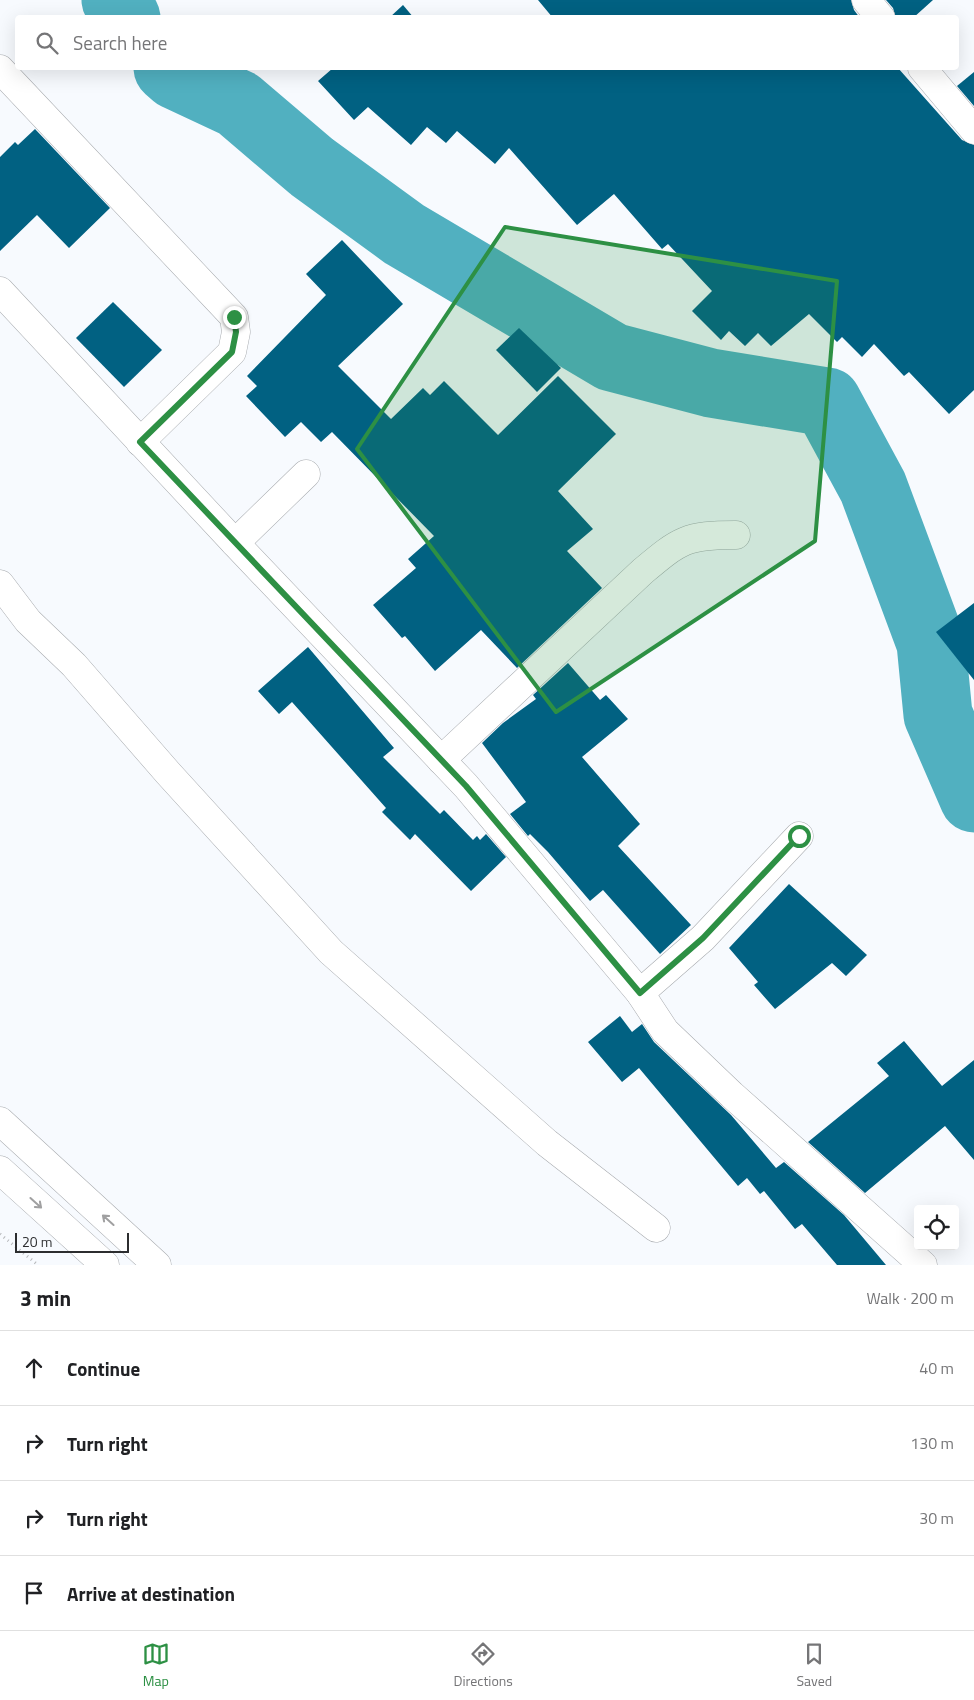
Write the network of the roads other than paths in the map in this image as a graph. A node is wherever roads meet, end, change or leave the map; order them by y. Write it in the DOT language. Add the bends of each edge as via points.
graph roads {
  1 [pos="866,0"];
  2 [pos="878,15"];
  3 [pos="0,69"];
  4 [pos="924,70"];
  5 [pos="974,130"];
  6 [pos="0,291"];
  7 [pos="140,442"];
  8 [pos="306,474"];
  9 [pos="736,535"];
  10 [pos="235,543"];
  11 [pos="0,584"];
  12 [pos="441,760"];
  13 [pos="799,836"];
  14 [pos="640,993"];
  15 [pos="0,1121"];
  16 [pos="0,1170"];
  17 [pos="656,1228"];
  18 [pos="923,1264"];
  19 [pos="105,1265"];
  20 [pos="157,1265"];
  1 -- 2 [label="street"];
  3 -- 7 [label="street" via="234,317 236,332 232,352"];
  4 -- 5 [label="street"];
  6 -- 7 [label="street"];
  7 -- 10 [label="street"];
  8 -- 10 [label="street"];
  9 -- 12 [label="street" via="696,536 674,545"];
  10 -- 12 [label="street"];
  11 -- 17 [label="street" via="28,621 74,665 331,952 547,1143"];
  12 -- 14 [label="street"];
  13 -- 14 [label="street" via="703,938"];
  14 -- 18 [label="street" via="666,1031 732,1095"];
  20 -- 15 [label="street, one-way"];
  16 -- 19 [label="street, one-way"];
}
